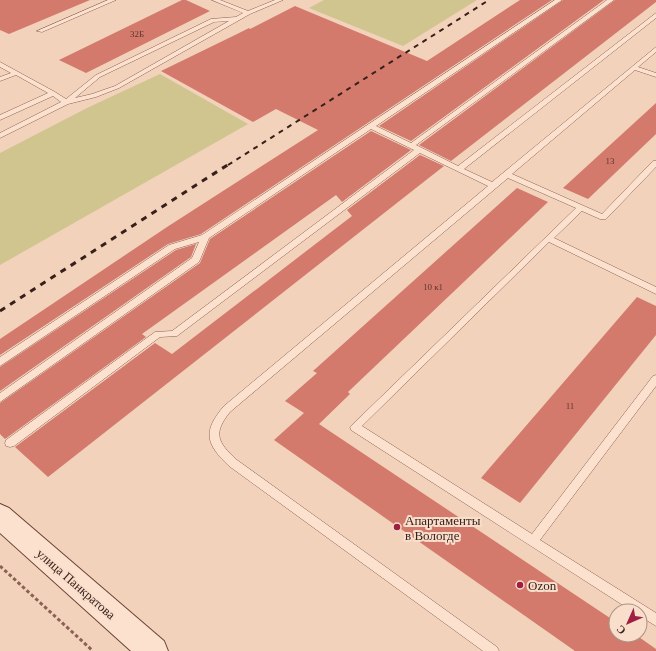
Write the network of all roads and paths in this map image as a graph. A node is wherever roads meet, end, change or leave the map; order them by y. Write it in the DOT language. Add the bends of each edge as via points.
graph roads {
  1 [pos="113,0"];
  2 [pos="215,0"];
  3 [pos="280,0"];
  4 [pos="559,0"];
  5 [pos="611,0"];
  6 [pos="248,13"];
  7 [pos="656,15"];
  8 [pos="238,19"];
  9 [pos="40,31"];
  10 [pos="656,49"];
  11 [pos="0,64"];
  12 [pos="634,68"];
  13 [pos="17,73"];
  14 [pos="656,75"];
  15 [pos="0,79"];
  16 [pos="53,93"];
  17 [pos="66,102"];
  18 [pos="0,118"];
  19 [pos="371,126"];
  20 [pos="0,136"];
  21 [pos="415,148"];
  22 [pos="656,163"];
  23 [pos="459,169"];
  24 [pos="506,174"];
  25 [pos="492,185"];
  26 [pos="580,207"];
  27 [pos="205,237"];
  28 [pos="549,239"];
  29 [pos="656,291"];
  30 [pos="0,362"];
  31 [pos="656,379"];
  32 [pos="0,398"];
  33 [pos="10,443"];
  34 [pos="0,516"];
  35 [pos="533,541"];
  36 [pos="0,566"];
  37 [pos="656,620"];
  38 [pos="93,651"];
  39 [pos="153,651"];
  40 [pos="493,651"];
  1 -- 9 [label="lane"];
  2 -- 6 [label="lane"];
  3 -- 6 [label="lane"];
  4 -- 19 [label="lane"];
  5 -- 21 [label="lane"];
  6 -- 8 [label="lane"];
  7 -- 23 [label="lane"];
  8 -- 17 [label="lane" via="117,87 94,96"];
  8 -- 17 [label="lane" via="213,20 199,26 98,76"];
  10 -- 12 [label="lane"];
  11 -- 13 [label="lane"];
  12 -- 14 [label="lane"];
  12 -- 24 [label="lane"];
  13 -- 15 [label="lane"];
  13 -- 16 [label="lane"];
  16 -- 17 [label="lane"];
  16 -- 18 [label="lane"];
  17 -- 20 [label="lane"];
  19 -- 21 [label="lane"];
  19 -- 27 [label="lane"];
  21 -- 23 [label="lane"];
  21 -- 33 [label="lane" via="174,334 158,334"];
  22 -- 26 [label="lane" via="603,217"];
  23 -- 25 [label="lane"];
  24 -- 25 [label="lane"];
  24 -- 26 [label="lane"];
  25 -- 40 [label="lane" via="227,409 216,422 214,436 219,451 233,463"];
  26 -- 28 [label="lane"];
  27 -- 30 [label="lane" via="172,247"];
  27 -- 32 [label="lane" via="196,260"];
  28 -- 29 [label="lane"];
  28 -- 35 [label="lane" via="356,427"];
  31 -- 35 [label="lane"];
  34 -- 39 [label="main road, улица Панкратова"];
  35 -- 37 [label="lane"];
  36 -- 38 [label="path"];
}
